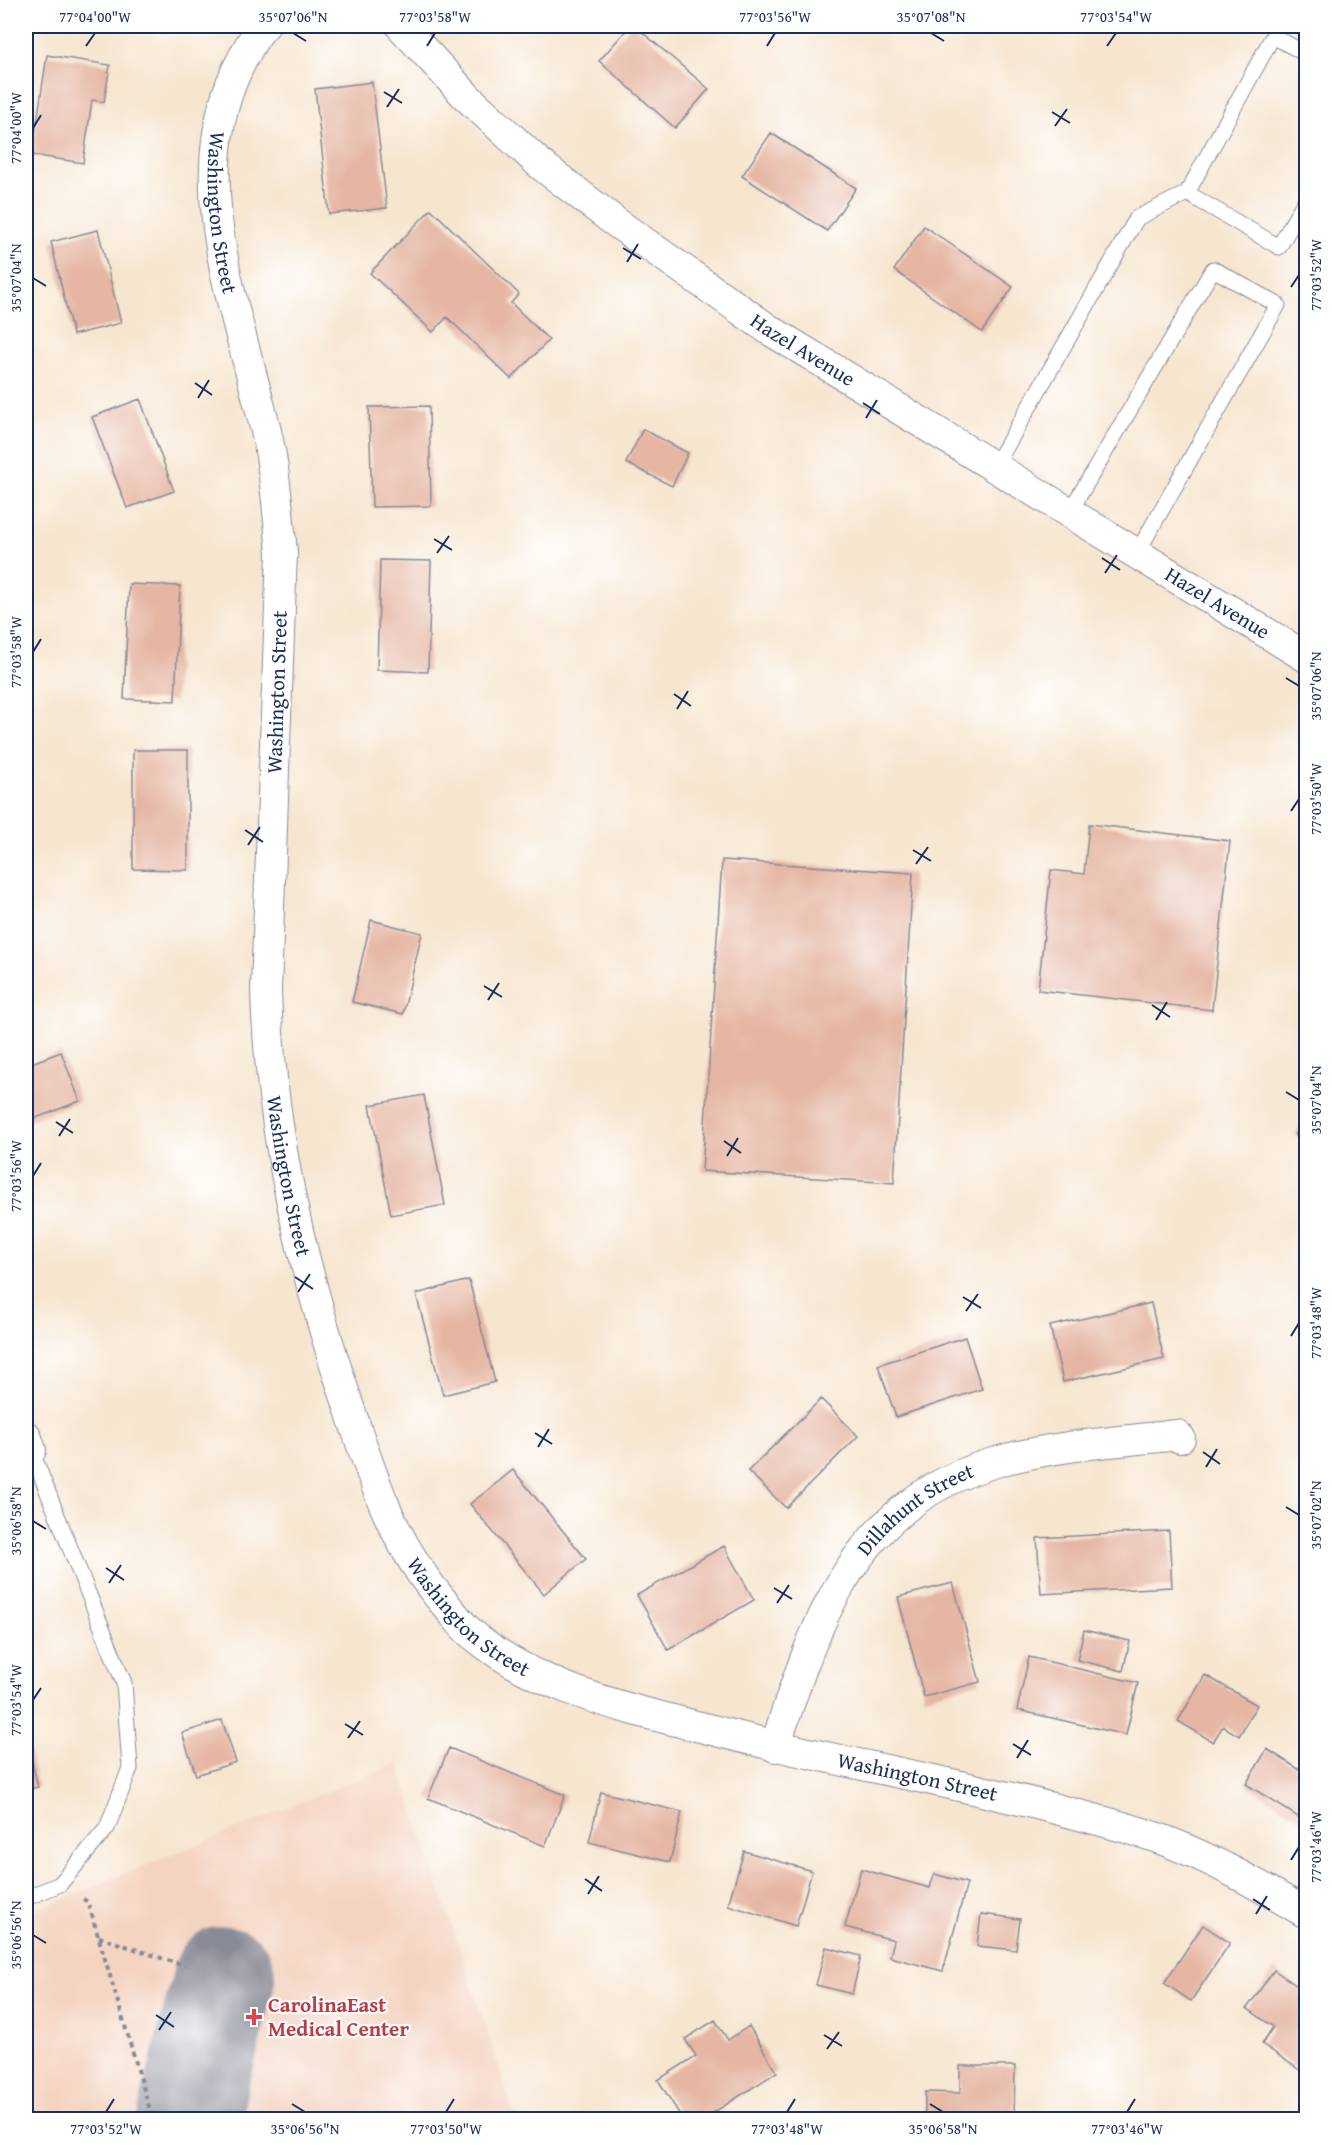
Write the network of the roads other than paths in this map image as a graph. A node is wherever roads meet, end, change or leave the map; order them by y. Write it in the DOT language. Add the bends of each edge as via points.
graph roads {
  1 [pos="264,26"];
  2 [pos="401,26"];
  3 [pos="1306,54"];
  4 [pos="1187,193"];
  5 [pos="1306,199"];
  6 [pos="994,468"];
  7 [pos="1069,513"];
  8 [pos="1137,554"];
  9 [pos="1306,657"];
  10 [pos="1180,1438"];
  11 [pos="28,1443"];
  12 [pos="775,1747"];
  13 [pos="26,1898"];
  14 [pos="1306,1913"];
  1 -- 12 [label="street, Washington Street" via="245,53 229,88 217,133 215,180 225,263 268,441 282,552 266,990 268,1043 280,1150 303,1255 332,1357 382,1505 405,1551 470,1633 514,1663 561,1686"];
  2 -- 6 [label="street, Hazel Avenue" via="476,105 540,164 614,222 768,329"];
  3 -- 4 [label="lane" via="1273,36"];
  4 -- 5 [label="lane" via="1279,247"];
  4 -- 6 [label="lane" via="1137,218"];
  6 -- 7 [label="street, Hazel Avenue"];
  7 -- 8 [label="street, Hazel Avenue"];
  7 -- 8 [label="lane" via="1213,269 1278,304"];
  8 -- 9 [label="street, Hazel Avenue"];
  10 -- 12 [label="street, Dillahunt Street" via="1177,1435 1071,1448 997,1462 951,1478 891,1518 846,1573 827,1608 797,1677"];
  11 -- 13 [label="lane" via="124,1683 130,1768 107,1828 60,1884"];
  12 -- 14 [label="street, Washington Street" via="1014,1798 1115,1824 1212,1861"];
}
